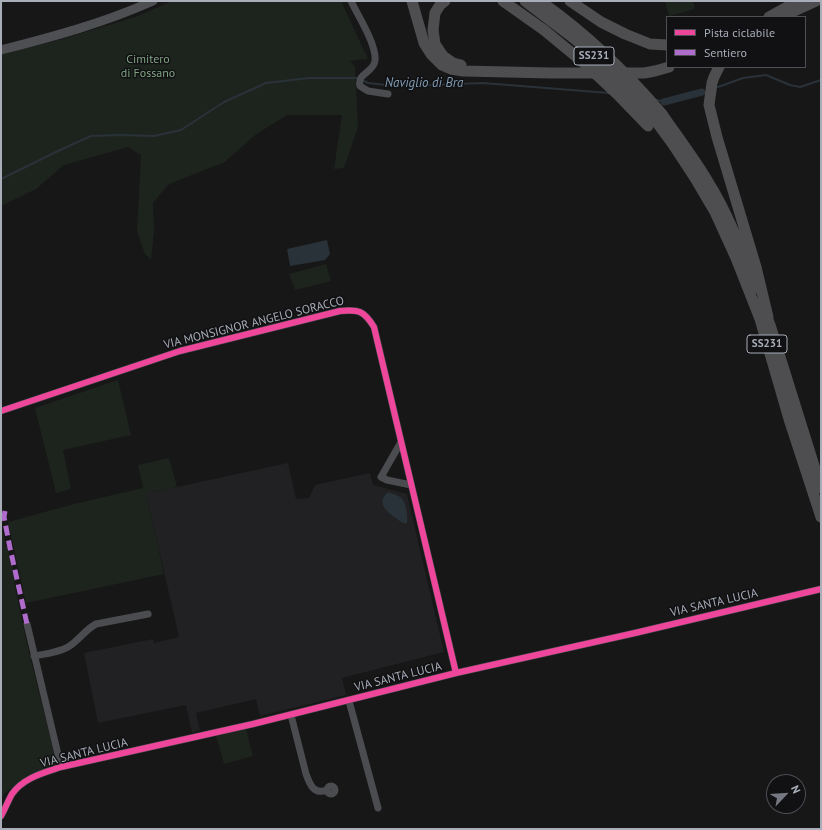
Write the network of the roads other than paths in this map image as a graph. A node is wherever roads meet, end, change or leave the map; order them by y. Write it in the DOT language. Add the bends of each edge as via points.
graph roads {
  1 [pos="153,1"];
  2 [pos="351,1"];
  3 [pos="412,1"];
  4 [pos="445,1"];
  5 [pos="503,1"];
  6 [pos="525,1"];
  7 [pos="540,1"];
  8 [pos="570,1"];
  9 [pos="816,1"];
  10 [pos="792,9"];
  11 [pos="768,16"];
  12 [pos="772,16"];
  13 [pos="783,16"];
  14 [pos="666,44"];
  15 [pos="1,50"];
  16 [pos="666,68"];
  17 [pos="718,68"];
  18 [pos="487,72"];
  19 [pos="388,94"];
  20 [pos="655,120"];
  21 [pos="770,325"];
  22 [pos="1,411"];
  23 [pos="401,442"];
  24 [pos="411,485"];
  25 [pos="821,488"];
  26 [pos="821,517"];
  27 [pos="821,589"];
  28 [pos="148,614"];
  29 [pos="27,624"];
  30 [pos="34,656"];
  31 [pos="456,674"];
  32 [pos="349,701"];
  33 [pos="290,715"];
  34 [pos="61,768"];
  35 [pos="327,790"];
  36 [pos="378,808"];
  37 [pos="1,816"];
  1 -- 15 [label="main road" via="88,26"];
  2 -- 19 [label="street" via="364,25 375,60 373,67 362,76 360,86 368,91"];
  3 -- 18 [label="highway" via="424,43 442,65 463,71"];
  4 -- 18 [label="highway" via="435,13 435,44 443,56 453,63"];
  5 -- 20 [label="highway, bridge" via="544,30 617,94"];
  6 -- 20 [label="highway, SS231, bridge" via="576,39"];
  7 -- 20 [label="highway, SS231, bridge" via="585,35 611,59"];
  8 -- 14 [label="highway" via="601,22 625,34 650,44"];
  9 -- 10 [label="highway"];
  10 -- 11 [label="highway"];
  10 -- 12 [label="highway"];
  10 -- 13 [label="highway"];
  16 -- 18 [label="highway" via="644,73"];
  17 -- 21 [label="highway" via="712,83 709,105 756,267"];
  20 -- 21 [label="highway, SS231" via="707,180 742,252"];
  20 -- 26 [label="highway, SS231" via="715,212 736,258 760,320"];
  21 -- 25 [label="highway, SS231"];
  22 -- 23 [label="street, VIA MONSIGNOR ANGELO SORACCO" via="180,350 352,310 363,313 374,327"];
  23 -- 24 [label="street, VIA MONSIGNOR ANGELO SORACCO"];
  23 -- 24 [label="street" via="381,477"];
  24 -- 31 [label="street, VIA MONSIGNOR ANGELO SORACCO"];
  27 -- 31 [label="street, VIA SANTA LUCIA"];
  28 -- 30 [label="street" via="96,624 70,646"];
  29 -- 30 [label="street"];
  30 -- 34 [label="street"];
  31 -- 32 [label="street, VIA SANTA LUCIA"];
  32 -- 33 [label="street, VIA SANTA LUCIA"];
  32 -- 36 [label="street"];
  33 -- 34 [label="street, VIA SANTA LUCIA"];
  33 -- 35 [label="street" via="309,783 312,788 321,792"];
  34 -- 37 [label="street, VIA SANTA LUCIA" via="28,779 21,784"];
}
